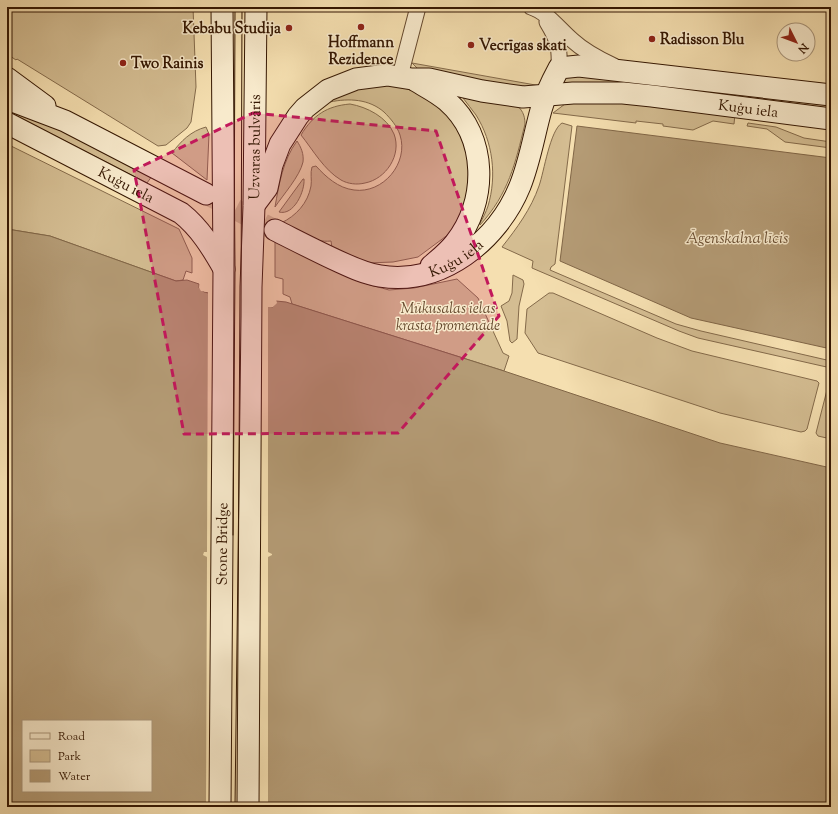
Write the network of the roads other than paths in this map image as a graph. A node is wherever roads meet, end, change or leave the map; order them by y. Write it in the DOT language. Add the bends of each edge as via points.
graph roads {
  1 [pos="222,7"];
  2 [pos="256,7"];
  3 [pos="418,7"];
  4 [pos="535,8"];
  5 [pos="559,68"];
  6 [pos="626,71"];
  7 [pos="406,77"];
  8 [pos="7,78"];
  9 [pos="546,95"];
  10 [pos="831,95"];
  11 [pos="7,100"];
  12 [pos="831,119"];
  13 [pos="64,121"];
  14 [pos="7,123"];
  15 [pos="206,194"];
  16 [pos="254,206"];
  17 [pos="275,230"];
  18 [pos="422,274"];
  19 [pos="224,275"];
  20 [pos="251,287"];
  21 [pos="220,807"];
  22 [pos="248,807"];
  1 -- 19 [label="main road, Uzvaras bulvāris"];
  2 -- 16 [label="main road, Uzvaras bulvāris"];
  3 -- 7 [label="street"];
  4 -- 5 [label="street, Kuģu iela" via="557,41"];
  4 -- 6 [label="street, Kuģu iela" via="599,60"];
  5 -- 6 [label="main road, Kuģu iela" via="579,66"];
  5 -- 9 [label="main road, Kuģu iela"];
  6 -- 10 [label="main road, Kuģu iela"];
  7 -- 9 [label="main road" via="523,97"];
  7 -- 16 [label="main road" via="387,75 356,79 328,90 305,108 280,144 267,188"];
  7 -- 18 [label="main road" via="447,101 460,116 476,148 479,165 476,199 462,231 455,243"];
  8 -- 13 [label="main road, Kuģu iela"];
  9 -- 12 [label="main road, Kuģu iela" via="630,94"];
  9 -- 18 [label="main road, Kuģu iela" via="528,164 509,210 485,240 469,253 450,264"];
  11 -- 13 [label="main road, Kuģu iela"];
  13 -- 15 [label="main road, Kuģu iela"];
  14 -- 19 [label="main road, Kuģu iela" via="191,220 206,239"];
  16 -- 20 [label="main road, Uzvaras bulvāris"];
  17 -- 18 [label="main road, Kuģu iela" via="370,274 406,278"];
  19 -- 21 [label="main road, Stone Bridge"];
  20 -- 22 [label="main road, Stone Bridge"];
}
